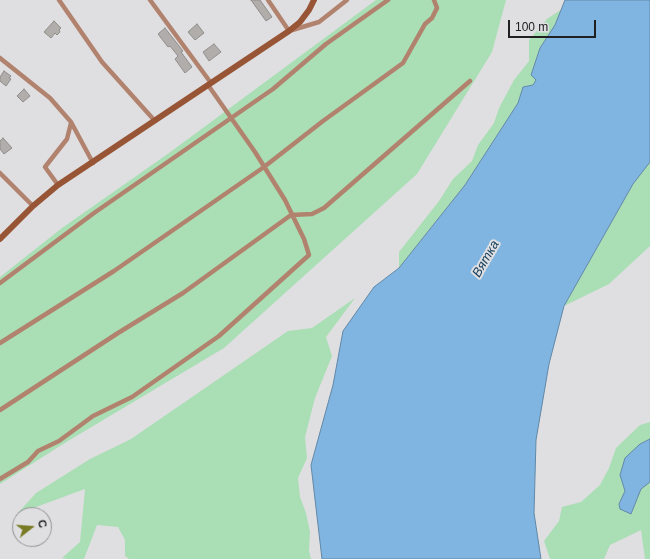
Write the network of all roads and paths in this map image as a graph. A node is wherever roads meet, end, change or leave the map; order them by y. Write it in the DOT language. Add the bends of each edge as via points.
graph roads {
  1 [pos="59,0"];
  2 [pos="150,0"];
  3 [pos="268,0"];
  4 [pos="314,0"];
  5 [pos="347,0"];
  6 [pos="388,0"];
  7 [pos="434,0"];
  8 [pos="289,31"];
  9 [pos="0,58"];
  10 [pos="470,81"];
  11 [pos="210,84"];
  12 [pos="231,117"];
  13 [pos="155,121"];
  14 [pos="71,122"];
  15 [pos="93,163"];
  16 [pos="264,167"];
  17 [pos="0,173"];
  18 [pos="58,185"];
  19 [pos="33,206"];
  20 [pos="292,215"];
  21 [pos="0,239"];
  22 [pos="0,283"];
  23 [pos="0,343"];
  24 [pos="0,410"];
  25 [pos="0,479"];
  1 -- 13 [label="street" via="102,62"];
  2 -- 11 [label="street"];
  3 -- 8 [label="street"];
  4 -- 8 [label="street" via="300,22"];
  5 -- 8 [label="street" via="320,22"];
  6 -- 12 [label="street" via="326,44 274,89"];
  7 -- 16 [label="street" via="436,8 432,18 425,24 403,63 322,121"];
  8 -- 11 [label="street"];
  9 -- 14 [label="street" via="50,98"];
  10 -- 20 [label="street" via="324,208 312,214"];
  11 -- 12 [label="street"];
  11 -- 13 [label="street"];
  12 -- 16 [label="street"];
  12 -- 22 [label="street"];
  13 -- 15 [label="street"];
  14 -- 15 [label="street"];
  14 -- 18 [label="street" via="67,139 45,167"];
  15 -- 18 [label="street"];
  16 -- 20 [label="street"];
  16 -- 23 [label="street" via="114,271"];
  17 -- 19 [label="street"];
  18 -- 19 [label="street"];
  19 -- 21 [label="street"];
  20 -- 24 [label="street" via="183,293"];
  20 -- 25 [label="street" via="309,255 246,312 219,336 132,397 93,416"];
}
